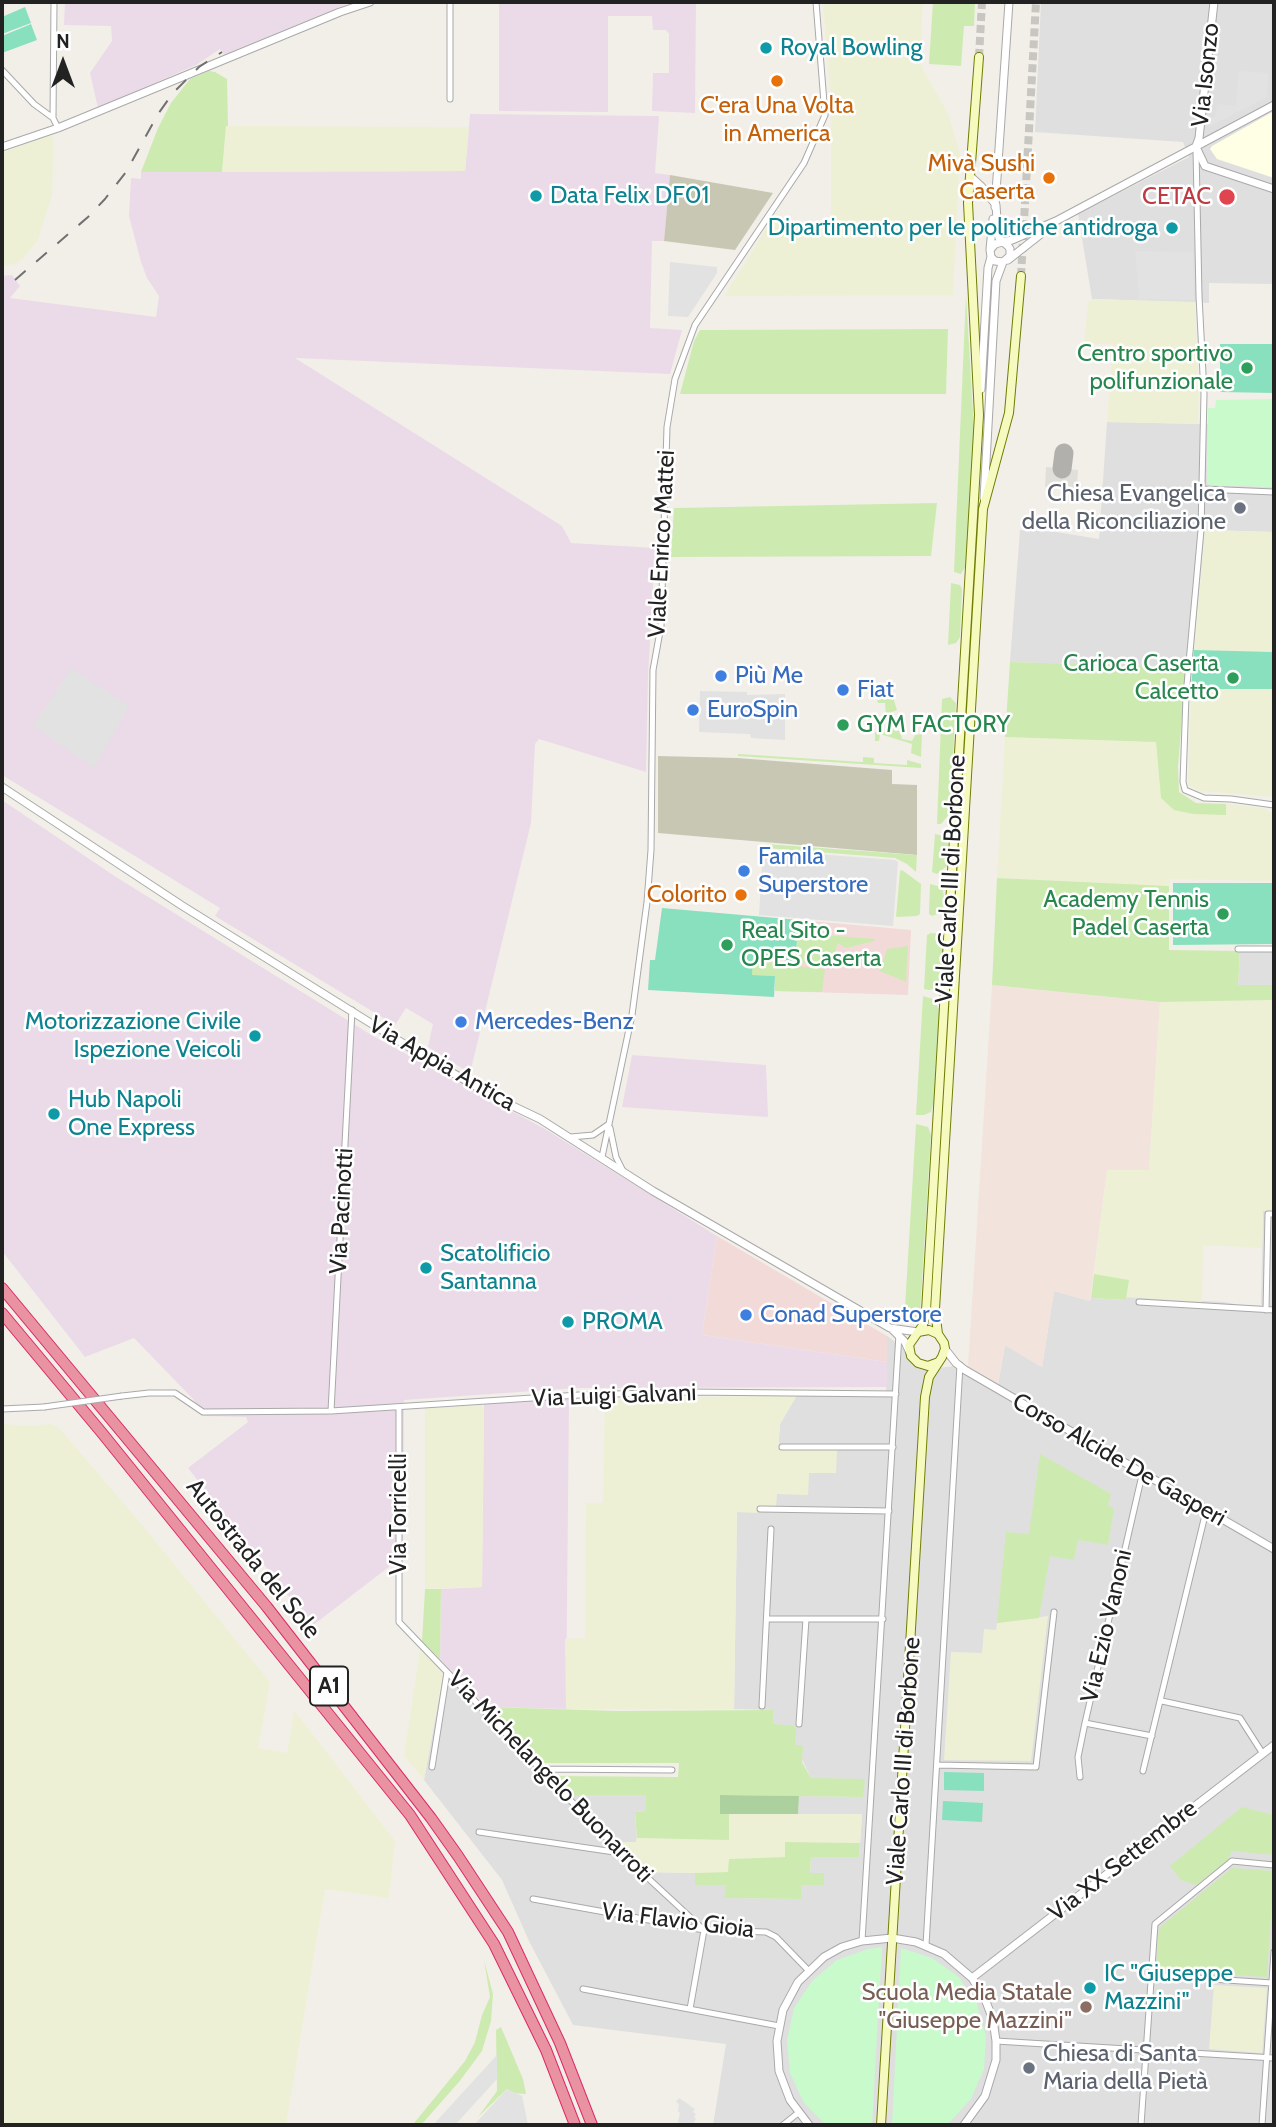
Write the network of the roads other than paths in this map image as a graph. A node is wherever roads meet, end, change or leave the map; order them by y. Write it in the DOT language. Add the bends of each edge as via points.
graph roads {
  1 [pos="54,2"];
  2 [pos="370,2"];
  3 [pos="450,2"];
  4 [pos="816,2"];
  5 [pos="1009,2"];
  6 [pos="1214,2"];
  7 [pos="979,57"];
  8 [pos="2,70"];
  9 [pos="450,99"];
  10 [pos="1274,105"];
  11 [pos="53,118"];
  12 [pos="58,128"];
  13 [pos="2,147"];
  14 [pos="1196,147"];
  15 [pos="970,176"];
  16 [pos="1274,189"];
  17 [pos="996,205"];
  18 [pos="1056,221"];
  19 [pos="1003,242"];
  20 [pos="990,254"];
  21 [pos="1004,262"];
  22 [pos="1021,276"];
  23 [pos="979,415"];
  24 [pos="1202,489"];
  25 [pos="1274,492"];
  26 [pos="983,509"];
  27 [pos="2,787"];
  28 [pos="1274,805"];
  29 [pos="1238,948"];
  30 [pos="1274,949"];
  31 [pos="352,1010"];
  32 [pos="609,1124"];
  33 [pos="569,1137"];
  34 [pos="602,1157"];
  35 [pos="623,1171"];
  36 [pos="1271,1214"];
  37 [pos="2,1288"];
  38 [pos="1139,1301"];
  39 [pos="1266,1310"];
  40 [pos="1274,1310"];
  41 [pos="2,1313"];
  42 [pos="918,1332"];
  43 [pos="899,1333"];
  44 [pos="938,1334"];
  45 [pos="945,1349"];
  46 [pos="909,1351"];
  47 [pos="918,1363"];
  48 [pos="936,1363"];
  49 [pos="961,1368"];
  50 [pos="897,1394"];
  51 [pos="925,1397"];
  52 [pos="399,1407"];
  53 [pos="2,1409"];
  54 [pos="331,1411"];
  55 [pos="782,1447"];
  56 [pos="893,1447"];
  57 [pos="1142,1475"];
  58 [pos="760,1509"];
  59 [pos="889,1511"];
  60 [pos="1206,1511"];
  61 [pos="771,1529"];
  62 [pos="1274,1549"];
  63 [pos="1054,1612"];
  64 [pos="767,1619"];
  65 [pos="806,1619"];
  66 [pos="883,1619"];
  67 [pos="399,1622"];
  68 [pos="447,1672"];
  69 [pos="1162,1701"];
  70 [pos="762,1706"];
  71 [pos="1085,1723"];
  72 [pos="799,1724"];
  73 [pos="1152,1736"];
  74 [pos="1274,1745"];
  75 [pos="1263,1754"];
  76 [pos="937,1765"];
  77 [pos="432,1767"];
  78 [pos="540,1769"];
  79 [pos="672,1770"];
  80 [pos="1143,1771"];
  81 [pos="1080,1777"];
  82 [pos="479,1832"];
  83 [pos="621,1853"];
  84 [pos="1274,1865"];
  85 [pos="533,1899"];
  86 [pos="704,1930"];
  87 [pos="892,1938"];
  88 [pos="862,1941"];
  89 [pos="926,1945"];
  90 [pos="1274,1952"];
  91 [pos="808,1970"];
  92 [pos="1151,1975"];
  93 [pos="972,1978"];
  94 [pos="1272,1983"];
  95 [pos="583,1989"];
  96 [pos="690,2009"];
  97 [pos="779,2026"];
  98 [pos="996,2041"];
  99 [pos="1145,2049"];
  100 [pos="1267,2058"];
  101 [pos="1274,2058"];
  102 [pos="798,2113"];
  103 [pos="575,2125"];
  104 [pos="592,2125"];
  105 [pos="783,2125"];
  106 [pos="809,2125"];
  107 [pos="881,2125"];
  108 [pos="964,2125"];
  109 [pos="1141,2125"];
  110 [pos="1262,2125"];
  1 -- 11 [label="street"];
  2 -- 12 [label="street"];
  3 -- 9 [label="street"];
  4 -- 32 [label="street, Viale Enrico Mattei" via="825,115 804,163 695,325 675,379 667,427 661,625 653,670 647,902 632,1015"];
  5 -- 17 [label="street, Viale Carlo III di Borbone"];
  6 -- 14 [label="street, Via Isonzo"];
  7 -- 15 [label="main road"];
  8 -- 11 [label="street" via="33,104"];
  10 -- 14 [label="street"];
  11 -- 12 [label="street"];
  12 -- 13 [label="street"];
  14 -- 16 [label="street" via="1205,166"];
  14 -- 18 [label="street"];
  14 -- 24 [label="street" via="1204,394"];
  15 -- 17 [label="street"];
  15 -- 23 [label="main road"];
  17 -- 19 [label="street, Viale Carlo III di Borbone"];
  17 -- 20 [label="street, Viale Carlo III di Borbone"];
  18 -- 19 [label="street"];
  18 -- 21 [label="street"];
  19 -- 20 [label="street" via="995,244"];
  19 -- 21 [label="street, Viale Carlo III di Borbone" via="1010,253"];
  20 -- 21 [label="street" via="995,261"];
  20 -- 23 [label="street, Viale Carlo III di Borbone"];
  21 -- 26 [label="street, Viale Carlo III di Borbone" via="996,281"];
  22 -- 26 [label="main road" via="1009,413"];
  23 -- 42 [label="main road, Viale Carlo III di Borbone" via="926,1311"];
  24 -- 25 [label="street"];
  24 -- 28 [label="street" via="1183,782 1185,790 1204,799"];
  26 -- 44 [label="main road, Viale Carlo III di Borbone" via="935,1309"];
  27 -- 31 [label="street, Via Appia Antica"];
  29 -- 30 [label="street"];
  31 -- 33 [label="street, Via Appia Antica" via="468,1082"];
  31 -- 54 [label="street, Via Pacinotti"];
  32 -- 33 [label="street" via="593,1135"];
  32 -- 34 [label="street, Viale Enrico Mattei"];
  32 -- 35 [label="street, Viale Enrico Mattei"];
  33 -- 34 [label="street, Via Appia Antica"];
  34 -- 35 [label="street, Via Appia Antica"];
  35 -- 43 [label="street, Via Appia Antica"];
  36 -- 39 [label="street"];
  37 -- 104 [label="highway, Autostrada del Sole / A1" via="267,1607 445,1837 508,1932 561,2043"];
  38 -- 39 [label="street"];
  39 -- 40 [label="street"];
  41 -- 103 [label="highway, Autostrada del Sole / A1" via="410,1815 494,1944 546,2050"];
  42 -- 43 [label="street"];
  42 -- 44 [label="main road"];
  42 -- 46 [label="main road, Viale Carlo III di Borbone"];
  43 -- 46 [label="street, Via Appia Antica"];
  43 -- 50 [label="street"];
  44 -- 45 [label="main road, Viale Carlo III di Borbone"];
  45 -- 48 [label="main road, Viale Carlo III di Borbone"];
  45 -- 49 [label="street, Corso Alcide De Gasperi"];
  46 -- 47 [label="main road, Viale Carlo III di Borbone"];
  47 -- 48 [label="main road"];
  47 -- 51 [label="main road, Viale Carlo III di Borbone"];
  48 -- 49 [label="street, Corso Alcide De Gasperi"];
  48 -- 51 [label="main road, Viale Carlo III di Borbone"];
  49 -- 57 [label="street, Corso Alcide De Gasperi"];
  49 -- 76 [label="street"];
  50 -- 52 [label="street, Via Luigi Galvani" via="687,1392"];
  50 -- 56 [label="street"];
  51 -- 87 [label="main road, Viale Carlo III di Borbone"];
  52 -- 54 [label="street, Via Luigi Galvani"];
  52 -- 67 [label="street, Via Torricelli"];
  53 -- 54 [label="street, Via Luigi Galvani, bridge" via="175,1393 203,1412"];
  55 -- 56 [label="street"];
  56 -- 59 [label="street"];
  57 -- 60 [label="street, Corso Alcide De Gasperi"];
  57 -- 71 [label="street, Via Ezio Vanoni"];
  58 -- 59 [label="street"];
  59 -- 66 [label="street"];
  60 -- 62 [label="street, Corso Alcide De Gasperi"];
  60 -- 69 [label="street"];
  61 -- 64 [label="street"];
  63 -- 76 [label="street" via="1036,1767"];
  64 -- 65 [label="street"];
  64 -- 70 [label="street"];
  65 -- 66 [label="street"];
  65 -- 72 [label="street"];
  66 -- 88 [label="street"];
  67 -- 68 [label="street, Via Michelangelo Buonarroti"];
  68 -- 77 [label="street"];
  68 -- 78 [label="street, Via Michelangelo Buonarroti"];
  69 -- 73 [label="street"];
  69 -- 75 [label="street" via="1240,1718"];
  71 -- 73 [label="street"];
  71 -- 81 [label="street, Via Ezio Vanoni" via="1078,1757"];
  73 -- 80 [label="street"];
  74 -- 75 [label="street, Via XX Settembre"];
  75 -- 93 [label="street, Via XX Settembre"];
  76 -- 89 [label="street"];
  78 -- 79 [label="street"];
  78 -- 83 [label="street, Via Michelangelo Buonarroti"];
  82 -- 83 [label="street"];
  83 -- 86 [label="street, Via Michelangelo Buonarroti"];
  84 -- 92 [label="street" via="1232,1861 1154,1924"];
  85 -- 86 [label="street, Via Flavio Gioia"];
  86 -- 91 [label="street, Via Flavio Gioia" via="766,1932"];
  86 -- 96 [label="street"];
  87 -- 88 [label="street"];
  87 -- 89 [label="street"];
  87 -- 107 [label="main road, Viale Carlo III di Borbone"];
  88 -- 91 [label="street" via="833,1952"];
  89 -- 93 [label="street"];
  90 -- 94 [label="street"];
  91 -- 97 [label="street" via="789,1996"];
  92 -- 94 [label="street"];
  92 -- 99 [label="street"];
  93 -- 98 [label="street" via="993,2020"];
  94 -- 100 [label="street"];
  95 -- 96 [label="street"];
  96 -- 97 [label="street"];
  97 -- 102 [label="street" via="779,2071"];
  98 -- 99 [label="street"];
  98 -- 108 [label="street" via="992,2078"];
  99 -- 100 [label="street"];
  99 -- 109 [label="street"];
  100 -- 101 [label="street"];
  100 -- 110 [label="street"];
  102 -- 105 [label="street"];
  102 -- 106 [label="street"];
}
